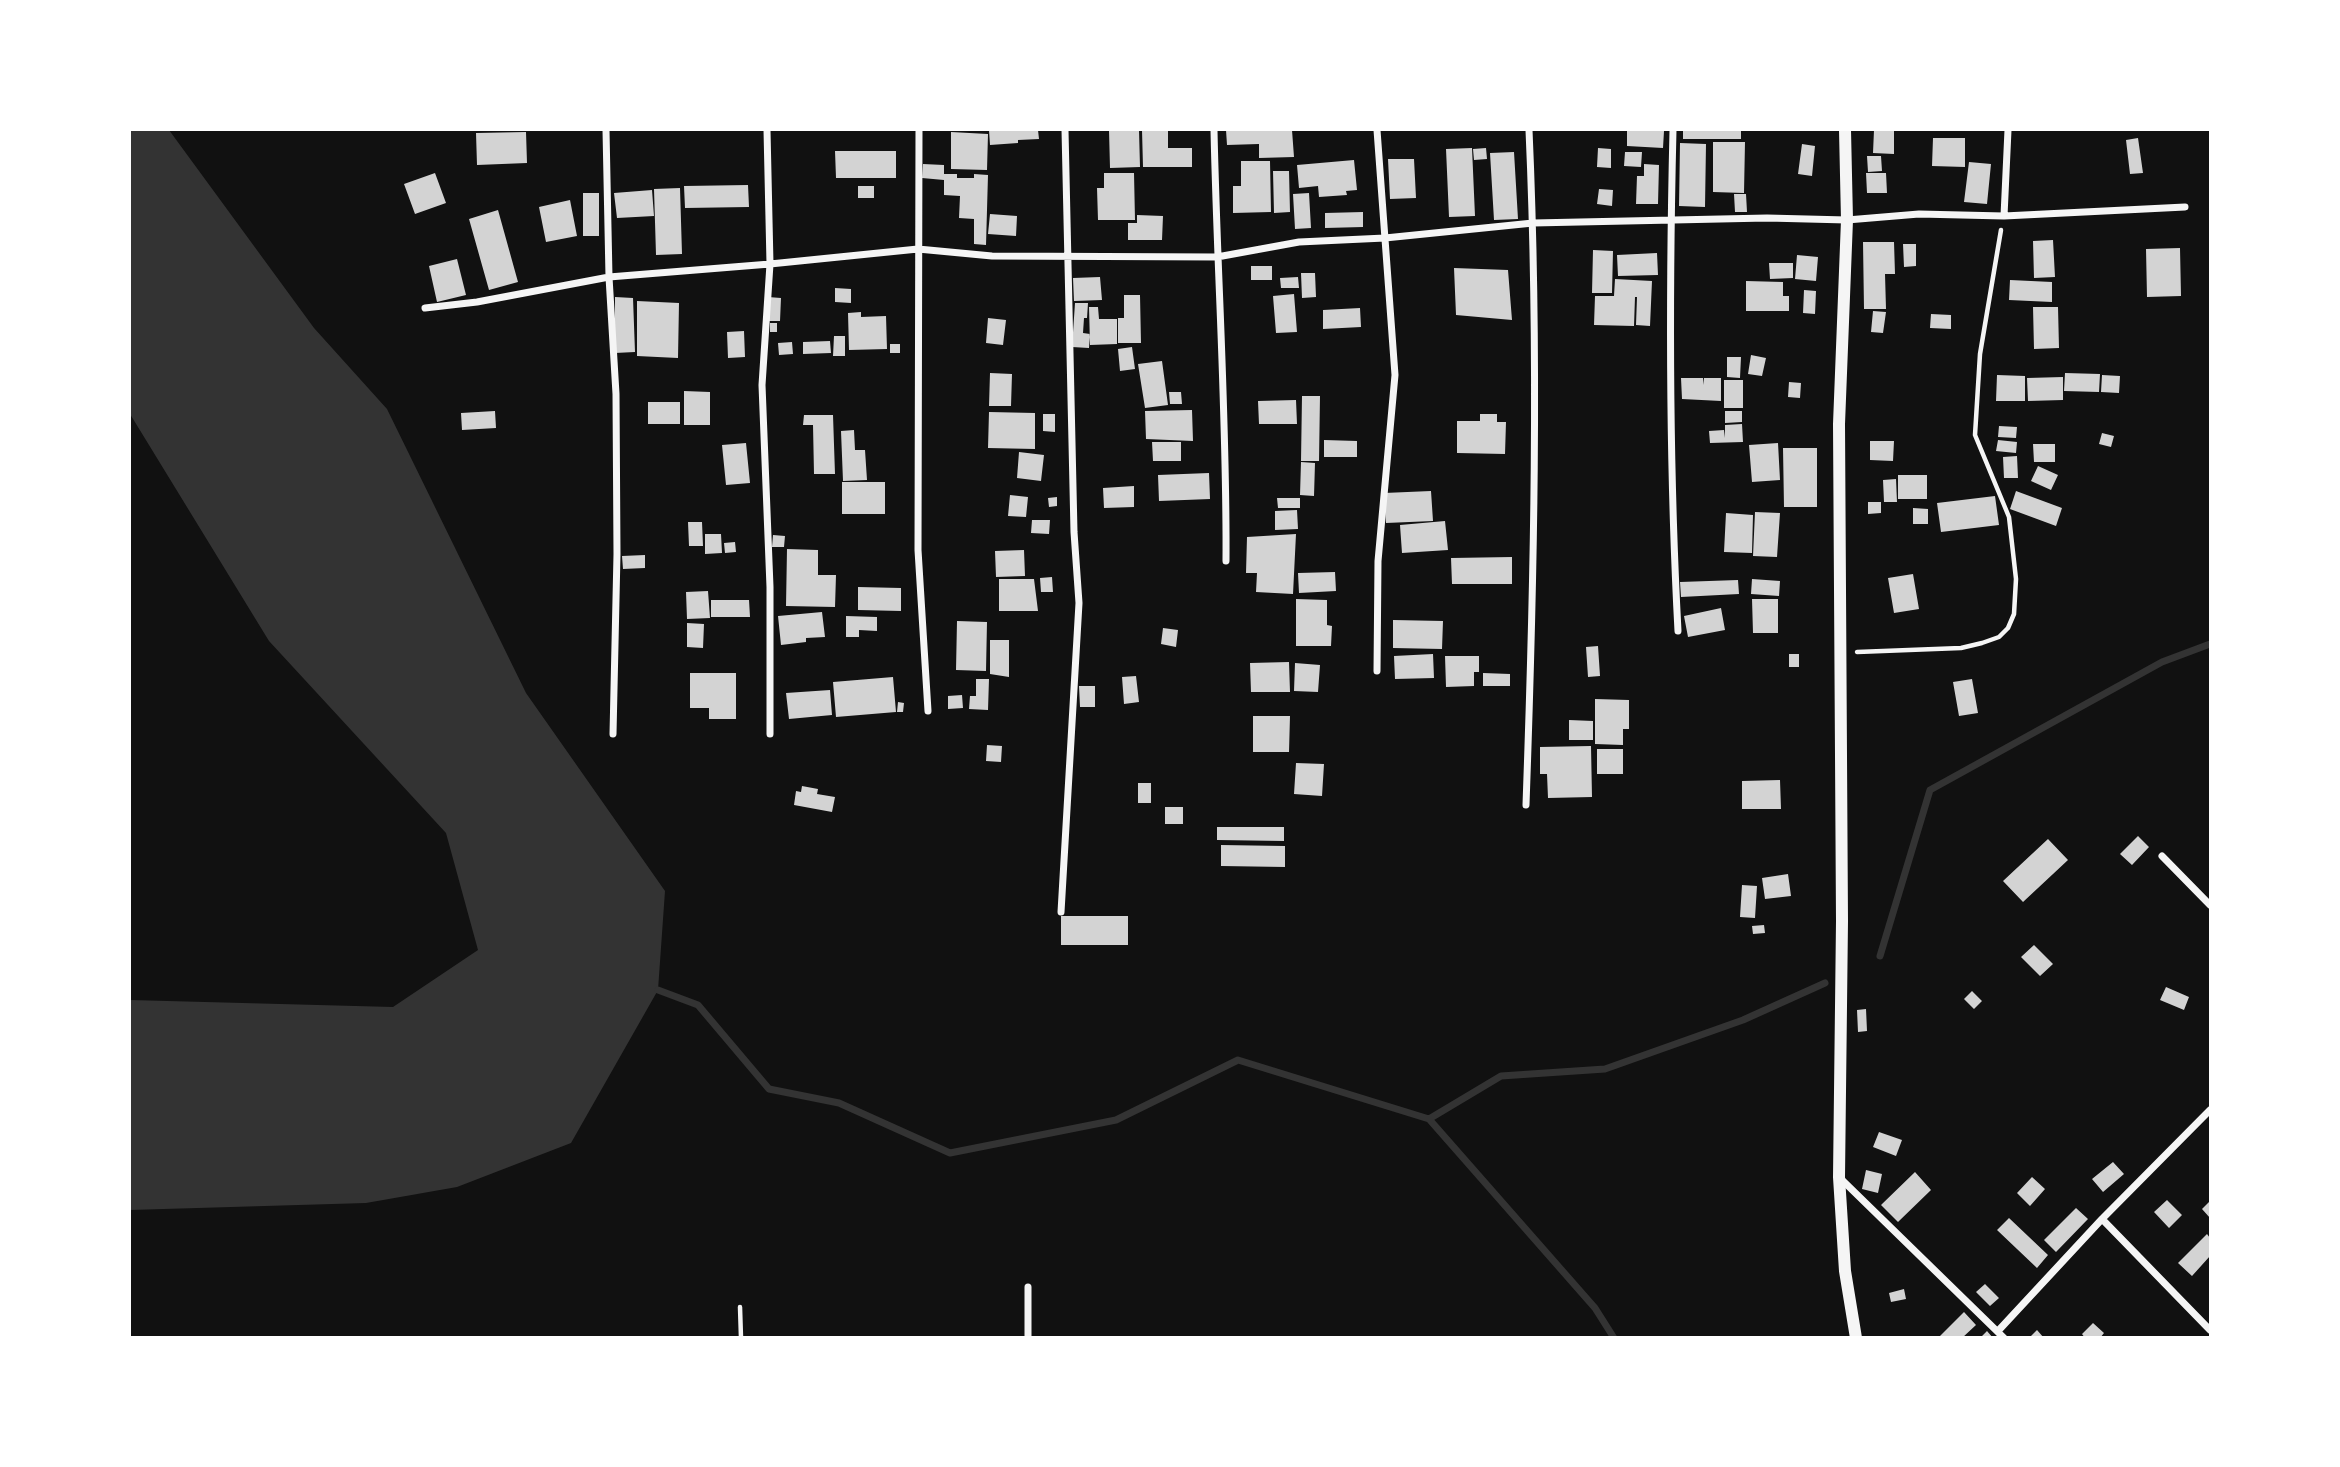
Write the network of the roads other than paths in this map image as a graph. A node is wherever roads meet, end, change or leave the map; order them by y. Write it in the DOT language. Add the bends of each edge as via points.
graph roads {
  1 [pos="606,130"];
  2 [pos="767,130"];
  3 [pos="919,130"];
  4 [pos="1065,130"];
  5 [pos="1214,130"];
  6 [pos="1377,130"];
  7 [pos="1529,130"];
  8 [pos="1673,130"];
  9 [pos="1845,130"];
  10 [pos="2008,130"];
  11 [pos="2185,206"];
  12 [pos="2004,216"];
  13 [pos="1847,220"];
  14 [pos="1671,221"];
  15 [pos="1533,223"];
  16 [pos="1385,238"];
  17 [pos="918,249"];
  18 [pos="1067,257"];
  19 [pos="1217,257"];
  20 [pos="770,264"];
  21 [pos="609,277"];
  22 [pos="425,308"];
  23 [pos="1226,561"];
  24 [pos="1678,631"];
  25 [pos="1377,670"];
  26 [pos="928,711"];
  27 [pos="613,734"];
  28 [pos="770,734"];
  29 [pos="1526,805"];
  30 [pos="2162,856"];
  31 [pos="2210,905"];
  32 [pos="1061,912"];
  33 [pos="2210,1110"];
  34 [pos="1839,1177"];
  35 [pos="2102,1219"];
  36 [pos="1028,1287"];
  37 [pos="2210,1330"];
  38 [pos="2001,1334"];
  39 [pos="1028,1338"];
  40 [pos="1856,1338"];
  1 -- 21 [label="street"];
  2 -- 20 [label="street"];
  3 -- 17 [label="street"];
  4 -- 18 [label="street"];
  5 -- 19 [label="street"];
  6 -- 16 [label="street"];
  7 -- 15 [label="street"];
  8 -- 14 [label="street"];
  9 -- 13 [label="street"];
  10 -- 12 [label="street"];
  11 -- 12 [label="street"];
  12 -- 13 [label="street" via="1919,214"];
  13 -- 14 [label="street"];
  13 -- 34 [label="street" via="1839,424"];
  14 -- 15 [label="street"];
  14 -- 24 [label="street" via="1672,526"];
  15 -- 16 [label="street"];
  15 -- 29 [label="street" via="1534,584"];
  16 -- 19 [label="street" via="1299,242"];
  16 -- 25 [label="street" via="1395,375 1378,561"];
  17 -- 18 [label="street"];
  17 -- 20 [label="street"];
  17 -- 26 [label="street" via="918,550"];
  18 -- 19 [label="street"];
  18 -- 32 [label="street" via="1079,603"];
  19 -- 23 [label="street" via="1227,473"];
  20 -- 21 [label="street"];
  20 -- 28 [label="street" via="762,386"];
  21 -- 22 [label="street"];
  21 -- 27 [label="street" via="617,407"];
  30 -- 31 [label="street"];
  33 -- 35 [label="street"];
  34 -- 38 [label="street"];
  34 -- 40 [label="street" via="1844,1271"];
  35 -- 37 [label="street"];
  35 -- 38 [label="street"];
  36 -- 39 [label="street"];
}
